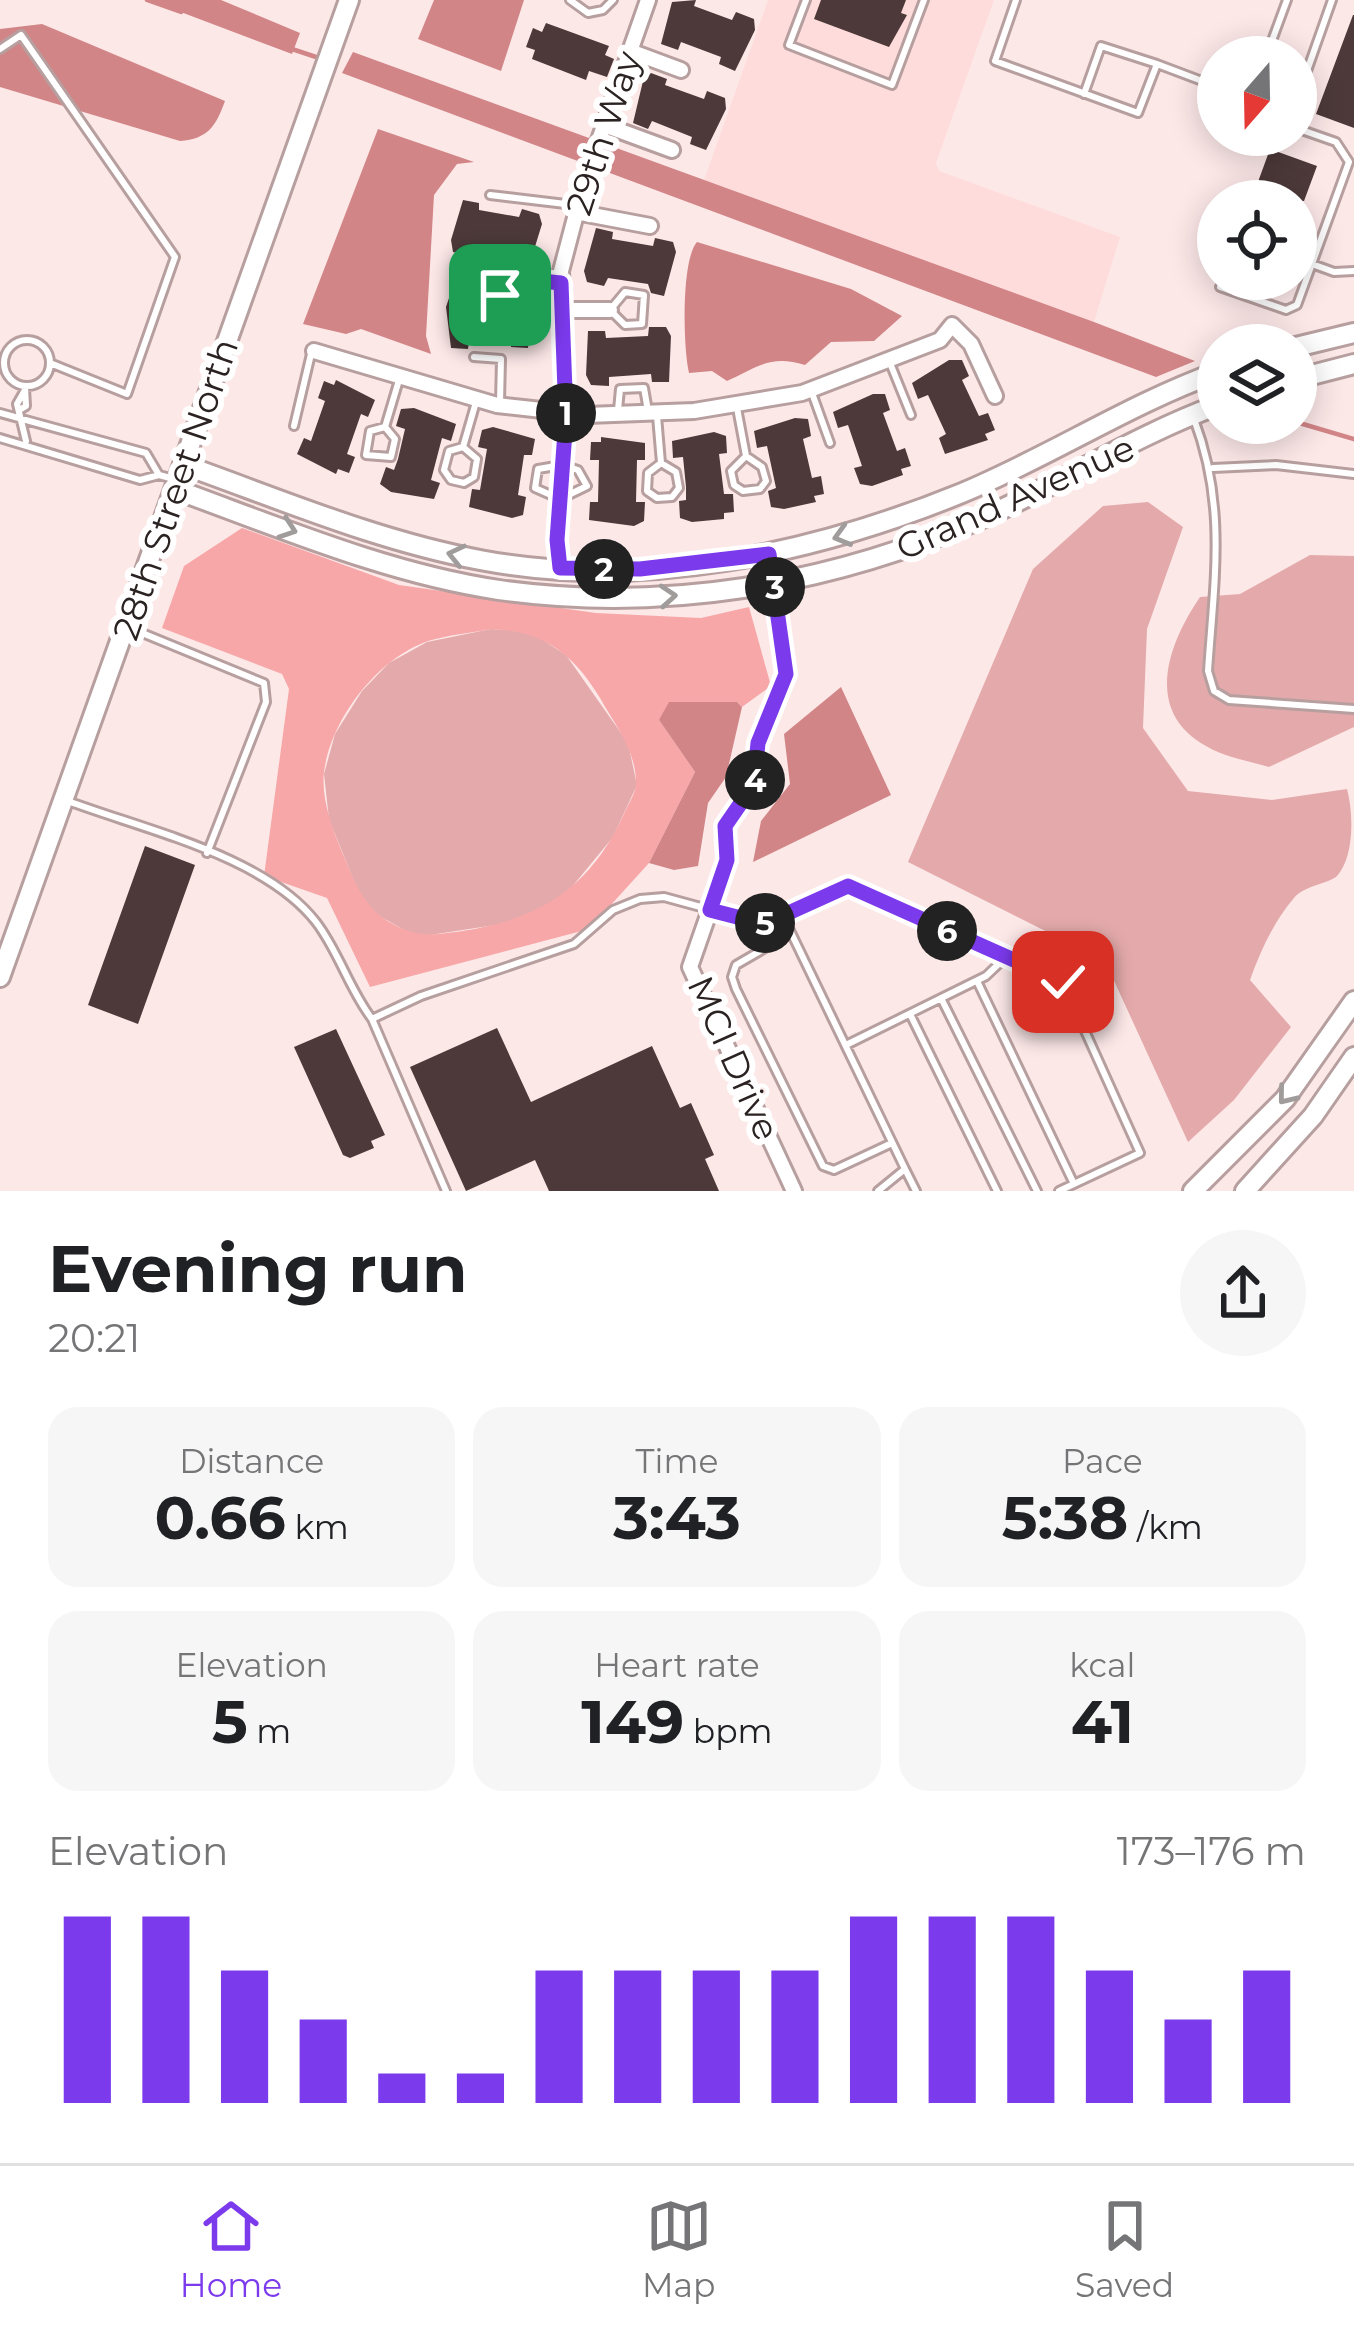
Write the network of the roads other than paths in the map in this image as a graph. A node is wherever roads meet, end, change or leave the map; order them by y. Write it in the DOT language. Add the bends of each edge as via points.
graph roads {
  1 [pos="349,0"];
  2 [pos="571,0"];
  3 [pos="613,0"];
  4 [pos="648,0"];
  5 [pos="806,0"];
  6 [pos="924,0"];
  7 [pos="1016,0"];
  8 [pos="1287,0"];
  9 [pos="1332,0"];
  10 [pos="1274,36"];
  11 [pos="1317,42"];
  12 [pos="0,49"];
  13 [pos="630,51"];
  14 [pos="1157,64"];
  15 [pos="681,70"];
  16 [pos="1197,79"];
  17 [pos="1084,94"];
  18 [pos="604,125"];
  19 [pos="1317,135"];
  20 [pos="672,150"];
  21 [pos="490,195"];
  22 [pos="577,209"];
  23 [pos="650,226"];
  24 [pos="1317,250"];
  25 [pos="1317,266"];
  26 [pos="1354,271"];
  27 [pos="512,278"];
  28 [pos="561,283"];
  29 [pos="1257,300"];
  30 [pos="1299,300"];
  31 [pos="562,310"];
  32 [pos="610,310"];
  33 [pos="1354,333"];
  34 [pos="1317,341"];
  35 [pos="314,351"];
  36 [pos="475,357"];
  37 [pos="889,360"];
  38 [pos="2,362"];
  39 [pos="50,363"];
  40 [pos="1354,364"];
  41 [pos="1317,374"];
  42 [pos="400,377"];
  43 [pos="1197,381"];
  44 [pos="25,388"];
  45 [pos="811,390"];
  46 [pos="995,396"];
  47 [pos="477,399"];
  48 [pos="736,404"];
  49 [pos="500,405"];
  50 [pos="1139,406"];
  51 [pos="566,411"];
  52 [pos="21,412"];
  53 [pos="0,413"];
  54 [pos="653,413"];
  55 [pos="1197,413"];
  56 [pos="619,414"];
  57 [pos="911,415"];
  58 [pos="1193,415"];
  59 [pos="294,426"];
  60 [pos="385,427"];
  61 [pos="1152,435"];
  62 [pos="0,438"];
  63 [pos="26,443"];
  64 [pos="830,443"];
  65 [pos="463,447"];
  66 [pos="746,456"];
  67 [pos="661,464"];
  68 [pos="562,465"];
  69 [pos="1213,468"];
  70 [pos="159,475"];
  71 [pos="1354,475"];
  72 [pos="181,479"];
  73 [pos="560,499"];
  74 [pos="769,554"];
  75 [pos="560,568"];
  76 [pos="775,584"];
  77 [pos="559,596"];
  78 [pos="127,627"];
  79 [pos="1354,709"];
  80 [pos="64,800"];
  81 [pos="207,853"];
  82 [pos="710,910"];
  83 [pos="783,916"];
  84 [pos="791,933"];
  85 [pos="1006,957"];
  86 [pos="0,977"];
  87 [pos="977,981"];
  88 [pos="941,1000"];
  89 [pos="1354,1001"];
  90 [pos="911,1016"];
  91 [pos="373,1019"];
  92 [pos="845,1046"];
  93 [pos="1354,1057"];
  94 [pos="892,1144"];
  95 [pos="905,1169"];
  96 [pos="1074,1184"];
  97 [pos="446,1191"];
  98 [pos="794,1191"];
  99 [pos="878,1191"];
  100 [pos="916,1191"];
  101 [pos="997,1191"];
  102 [pos="1037,1191"];
  103 [pos="1060,1191"];
  104 [pos="1193,1191"];
  105 [pos="1245,1191"];
  1 -- 72 [label="street, 28th Street North"];
  2 -- 3 [label="lane" via="588,13"];
  4 -- 13 [label="street, 29th Way"];
  5 -- 6 [label="lane" via="789,45 892,85"];
  7 -- 17 [label="lane" via="995,61"];
  8 -- 10 [label="lane"];
  9 -- 11 [label="lane"];
  12 -- 39 [label="lane" via="21,35 175,257 127,394"];
  13 -- 15 [label="street"];
  13 -- 18 [label="street, 29th Way"];
  14 -- 16 [label="lane"];
  14 -- 17 [label="lane" via="1101,46"];
  14 -- 17 [label="lane" via="1138,113"];
  18 -- 20 [label="street"];
  18 -- 22 [label="street, 29th Way"];
  19 -- 24 [label="lane" via="1336,142 1349,162"];
  21 -- 22 [label="lane"];
  22 -- 23 [label="street"];
  22 -- 28 [label="street, 29th Way"];
  25 -- 26 [label="lane"];
  27 -- 27 [label="lane" via="500,295 481,294 481,259 502,261"];
  27 -- 28 [label="street"];
  28 -- 31 [label="street, 29th Way"];
  29 -- 30 [label="lane" via="1286,310"];
  31 -- 32 [label="street"];
  31 -- 51 [label="street, 29th Way"];
  32 -- 32 [label="lane" via="625,325 642,324 644,295 625,292"];
  33 -- 34 [label="street"];
  35 -- 42 [label="street"];
  35 -- 59 [label="lane"];
  36 -- 49 [label="lane" via="501,359"];
  37 -- 45 [label="street"];
  37 -- 46 [label="street" via="940,340 952,326 971,344"];
  37 -- 57 [label="lane"];
  38 -- 39 [label="lane" via="25,340 39,344"];
  38 -- 44 [label="lane"];
  39 -- 44 [label="lane" via="46,377"];
  40 -- 41 [label="street"];
  42 -- 47 [label="street"];
  42 -- 60 [label="lane"];
  43 -- 50 [label="street, Grand Avenue"];
  44 -- 52 [label="lane"];
  45 -- 48 [label="street"];
  45 -- 64 [label="lane"];
  47 -- 49 [label="street"];
  47 -- 65 [label="lane"];
  48 -- 54 [label="street"];
  48 -- 66 [label="lane"];
  49 -- 51 [label="street"];
  50 -- 61 [label="street"];
  50 -- 74 [label="street, Grand Avenue, one-way" via="929,506"];
  51 -- 56 [label="street"];
  51 -- 68 [label="street"];
  52 -- 53 [label="lane"];
  52 -- 63 [label="lane"];
  52 -- 70 [label="lane" via="146,453"];
  54 -- 56 [label="street"];
  54 -- 56 [label="lane" via="644,388 629,387 620,389"];
  54 -- 67 [label="lane"];
  55 -- 58 [label="street, Grand Avenue"];
  58 -- 61 [label="street, Grand Avenue"];
  58 -- 69 [label="lane"];
  60 -- 60 [label="lane" via="395,439 391,457 366,455 370,430"];
  61 -- 76 [label="street, Grand Avenue" via="921,543"];
  62 -- 63 [label="lane"];
  63 -- 70 [label="lane" via="140,480"];
  65 -- 65 [label="lane" via="477,459 464,483 444,470 448,451"];
  66 -- 66 [label="lane" via="766,481 743,491 731,471"];
  67 -- 67 [label="lane" via="648,473 647,491 671,497 679,488 676,472"];
  68 -- 73 [label="street"];
  68 -- 73 [label="lane" via="578,470 587,486"];
  68 -- 73 [label="lane" via="538,469 535,478 535,488"];
  69 -- 71 [label="lane" via="1276,465"];
  69 -- 79 [label="lane" via="1214,692 1228,700"];
  70 -- 72 [label="lane"];
  75 -- 72 [label="street, Grand Avenue, one-way" via="484,561"];
  72 -- 77 [label="street, Grand Avenue, one-way" via="418,572"];
  72 -- 78 [label="street, 28th Street North"];
  73 -- 75 [label="street"];
  74 -- 75 [label="street, Grand Avenue" via="640,569"];
  74 -- 76 [label="street, MCI Drive"];
  75 -- 77 [label="street"];
  77 -- 76 [label="street, Grand Avenue, one-way" via="652,598"];
  76 -- 82 [label="street, MCI Drive" via="786,674 758,743 754,784 725,826 727,860"];
  78 -- 80 [label="street, 28th Street North"];
  78 -- 81 [label="lane" via="264,682 266,702"];
  80 -- 81 [label="lane"];
  80 -- 86 [label="street, 28th Street North"];
  81 -- 91 [label="lane" via="291,894 320,926 350,991"];
  82 -- 83 [label="lane" via="764,924"];
  82 -- 91 [label="lane" via="640,898 574,944"];
  82 -- 98 [label="street, MCI Drive" via="690,967"];
  83 -- 84 [label="lane"];
  83 -- 85 [label="lane" via="848,886"];
  84 -- 92 [label="lane"];
  84 -- 94 [label="lane" via="736,965 736,989 824,1166 834,1170"];
  85 -- 87 [label="lane"];
  85 -- 96 [label="lane" via="1063,982 1140,1153"];
  87 -- 88 [label="lane"];
  87 -- 96 [label="lane"];
  88 -- 90 [label="lane"];
  88 -- 102 [label="lane"];
  89 -- 104 [label="street, one-way" via="1285,1099"];
  90 -- 92 [label="lane"];
  90 -- 101 [label="lane"];
  91 -- 97 [label="lane"];
  92 -- 94 [label="lane"];
  93 -- 105 [label="street"];
  94 -- 95 [label="lane"];
  95 -- 99 [label="lane"];
  95 -- 100 [label="lane"];
  96 -- 103 [label="lane"];
}
